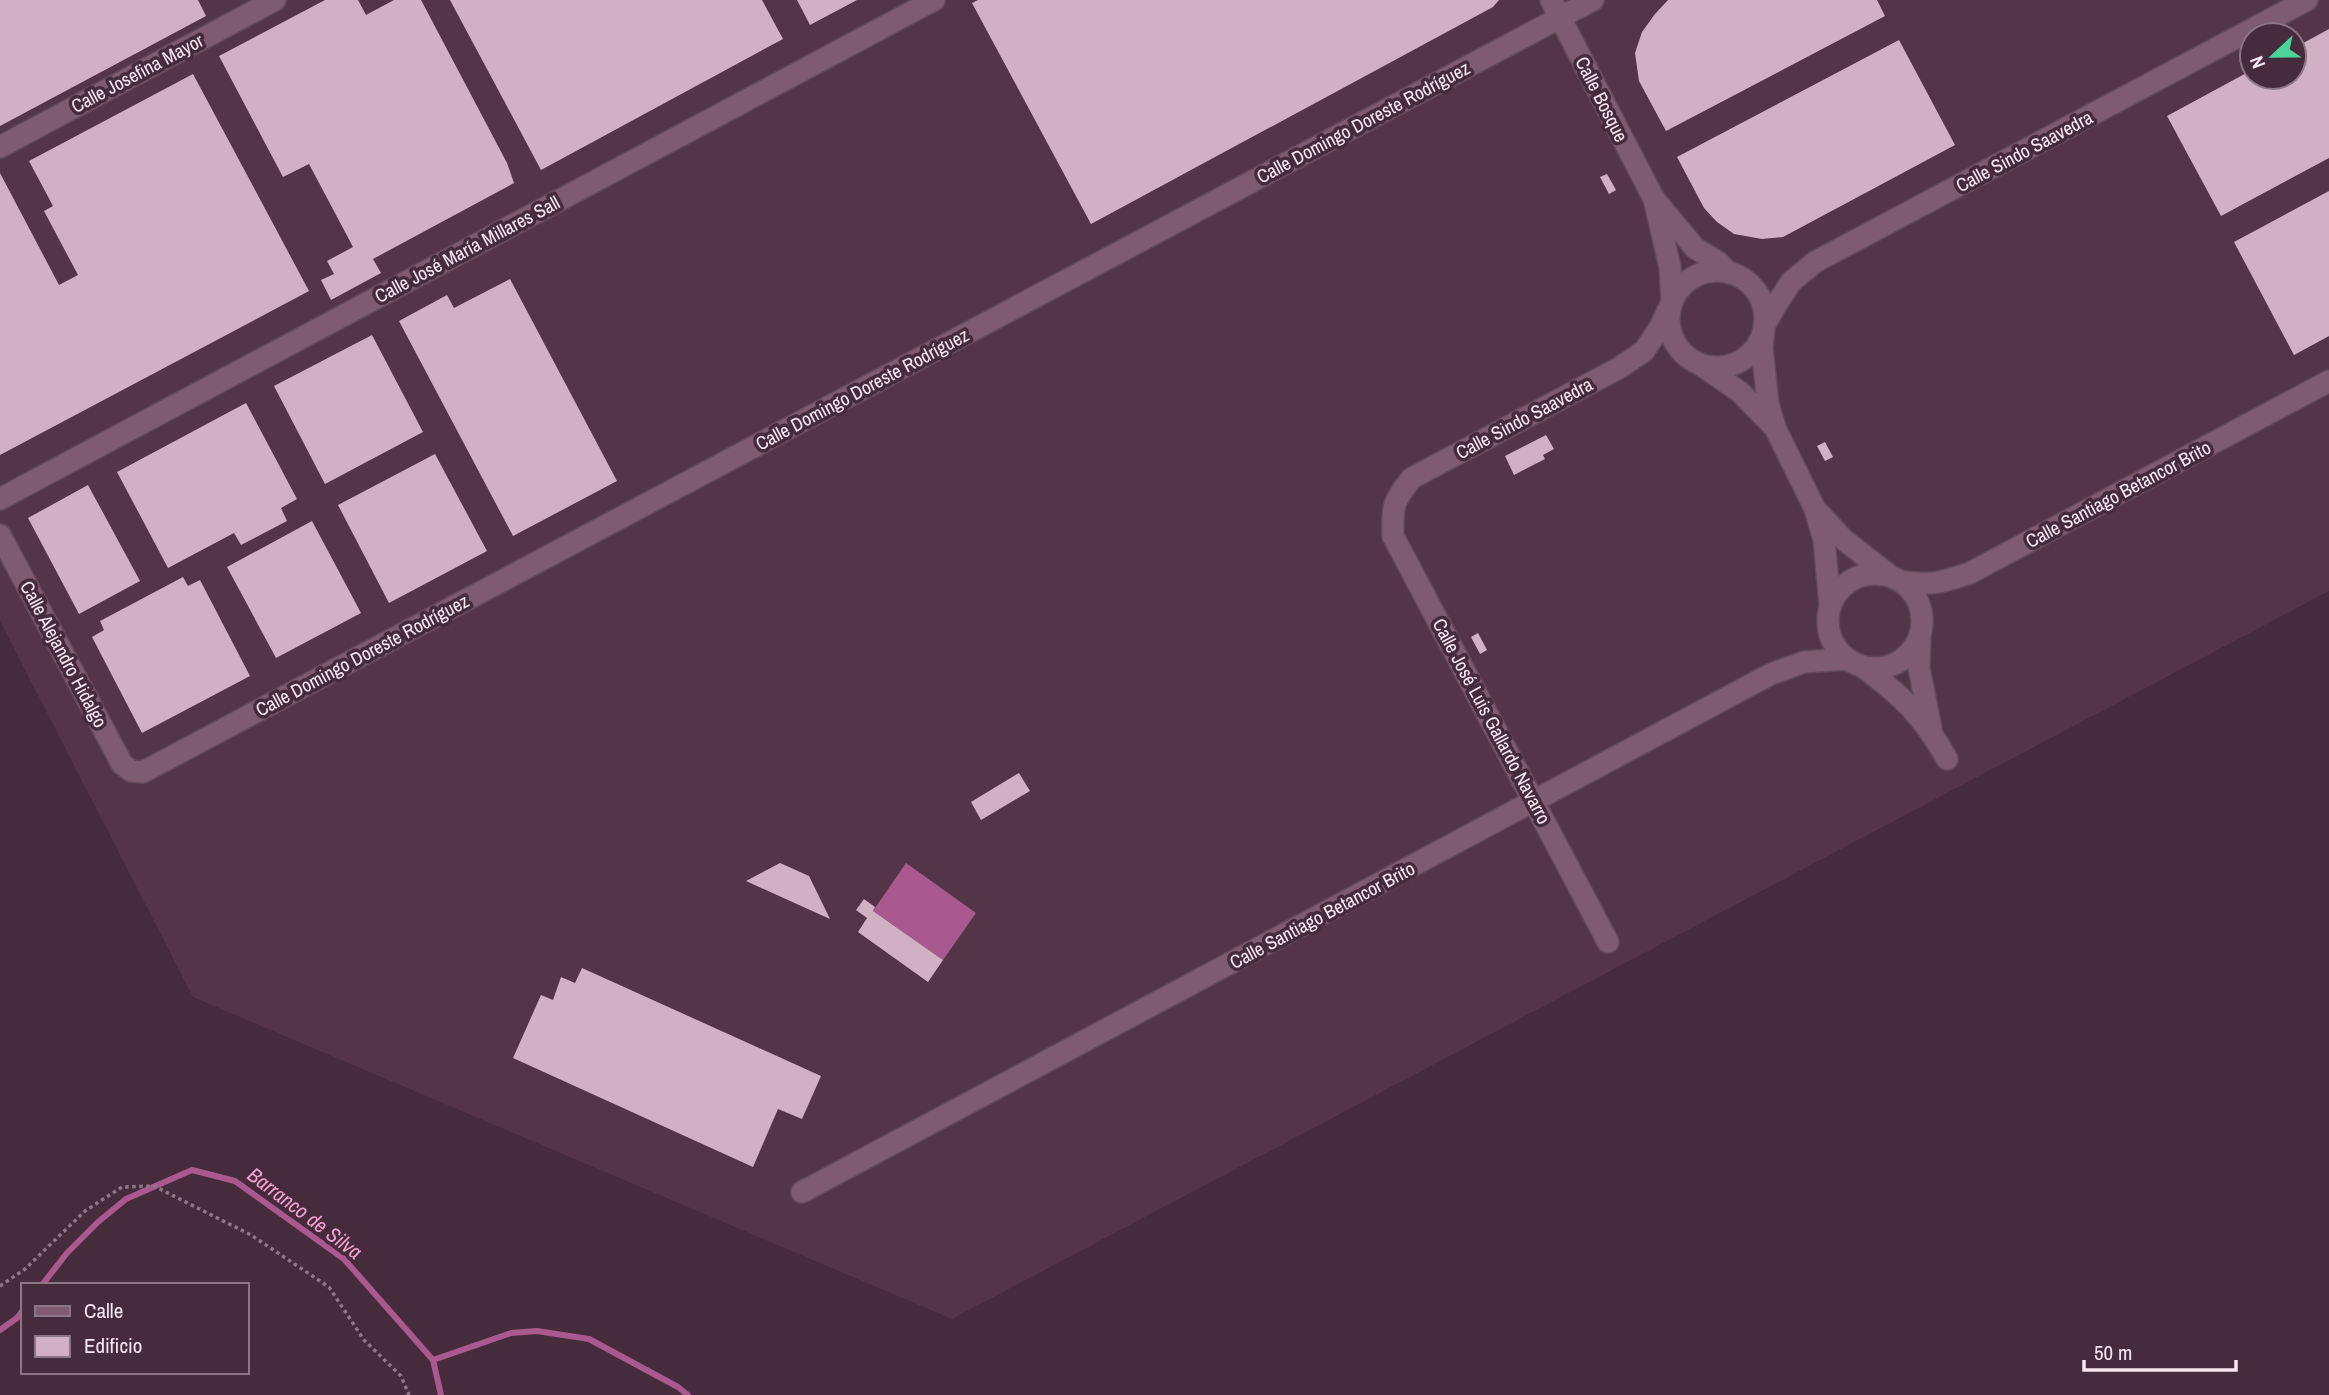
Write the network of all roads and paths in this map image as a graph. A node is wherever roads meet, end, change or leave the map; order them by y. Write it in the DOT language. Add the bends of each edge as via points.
graph roads {
  1 [pos="275,0"];
  2 [pos="934,0"];
  3 [pos="1592,0"];
  4 [pos="2306,0"];
  5 [pos="1555,9"];
  6 [pos="0,147"];
  7 [pos="1654,199"];
  8 [pos="1729,273"];
  9 [pos="1672,302"];
  10 [pos="1764,326"];
  11 [pos="1701,365"];
  12 [pos="2329,381"];
  13 [pos="1776,430"];
  14 [pos="1396,497"];
  15 [pos="0,499"];
  16 [pos="1815,509"];
  17 [pos="0,535"];
  18 [pos="1896,579"];
  19 [pos="1830,605"];
  20 [pos="1920,633"];
  21 [pos="1855,663"];
  22 [pos="1931,730"];
  23 [pos="1947,759"];
  24 [pos="131,771"];
  25 [pos="1536,801"];
  26 [pos="1608,942"];
  27 [pos="802,1192"];
  28 [pos="0,1286"];
  29 [pos="409,1395"];
  1 -- 6 [label="street, Calle Josefina Mayor"];
  2 -- 15 [label="street, Calle José María Millares Sall"];
  3 -- 5 [label="street, Calle Domingo Doreste Rodríguez"];
  4 -- 10 [label="street, Calle Sindo Saavedra" via="1815,262 1791,282"];
  5 -- 7 [label="street, Calle Bosque"];
  5 -- 24 [label="street, Calle Domingo Doreste Rodríguez" via="143,772"];
  7 -- 8 [label="street, Calle Bosque" via="1695,248"];
  7 -- 9 [label="street, Calle Bosque"];
  8 -- 9 [label="street" via="1701,274 1689,280"];
  8 -- 10 [label="street" via="1756,293"];
  9 -- 11 [label="street" via="1669,317 1677,346"];
  9 -- 14 [label="street, Calle Sindo Saavedra" via="1644,351 1412,478"];
  10 -- 11 [label="street" via="1756,346 1742,361 1728,366"];
  10 -- 13 [label="street" via="1768,404"];
  11 -- 13 [label="street" via="1740,392"];
  12 -- 18 [label="street, Calle Santiago Betancor Brito" via="1970,573 1924,585"];
  13 -- 16 [label="street"];
  14 -- 25 [label="street, Calle José Luis Gallardo Navarro" via="1393,536"];
  16 -- 18 [label="street" via="1843,539"];
  16 -- 19 [label="street" via="1828,567"];
  17 -- 24 [label="street, Calle Alejandro Hidalgo" via="122,764"];
  18 -- 19 [label="street" via="1877,573 1862,575 1848,581"];
  18 -- 20 [label="street" via="1919,604"];
  19 -- 21 [label="street" via="1832,640"];
  20 -- 21 [label="street" via="1905,657 1892,665 1878,668"];
  20 -- 22 [label="street" via="1919,668"];
  21 -- 22 [label="street" via="1907,702"];
  21 -- 25 [label="street, Calle Santiago Betancor Brito" via="1804,662 1772,674"];
  22 -- 23 [label="street"];
  25 -- 26 [label="street, Calle José Luis Gallardo Navarro"];
  25 -- 27 [label="street, Calle Santiago Betancor Brito"];
  28 -- 29 [label="path" via="25,1269 85,1211 122,1187 154,1186 251,1235 329,1287 364,1340 401,1376"];
}
